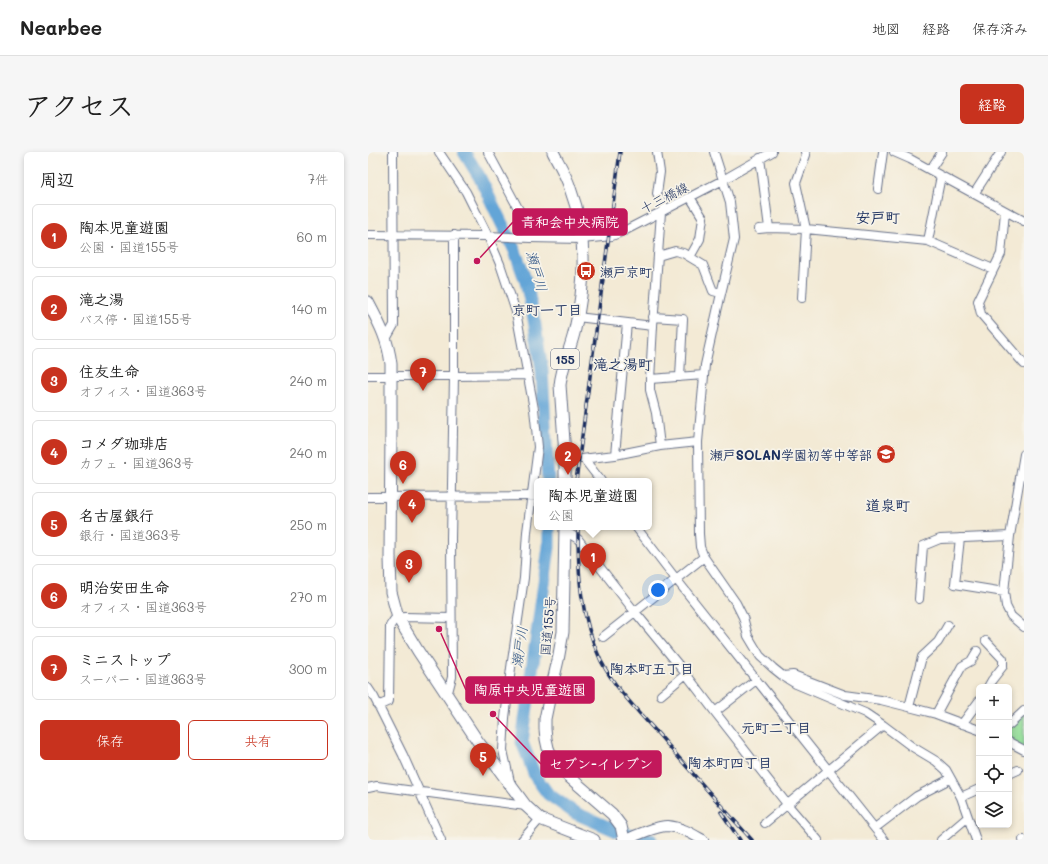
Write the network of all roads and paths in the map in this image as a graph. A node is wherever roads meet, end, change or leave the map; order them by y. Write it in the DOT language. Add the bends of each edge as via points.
graph roads {
  1 [pos="393,152"];
  2 [pos="439,152"];
  3 [pos="488,152"];
  4 [pos="553,152"];
  5 [pos="657,152"];
  6 [pos="714,152"];
  7 [pos="772,152"];
  8 [pos="805,152"];
  9 [pos="883,152"];
  10 [pos="894,152"];
  11 [pos="942,152"];
  12 [pos="1001,152"];
  13 [pos="905,154"];
  14 [pos="760,158"];
  15 [pos="930,170"];
  16 [pos="941,176"];
  17 [pos="723,180"];
  18 [pos="878,190"];
  19 [pos="974,194"];
  20 [pos="690,197"];
  21 [pos="663,211"];
  22 [pos="1005,212"];
  23 [pos="1024,221"];
  24 [pos="770,228"];
  25 [pos="759,229"];
  26 [pos="806,230"];
  27 [pos="368,235"];
  28 [pos="393,236"];
  29 [pos="454,236"];
  30 [pos="491,236"];
  31 [pos="527,238"];
  32 [pos="582,238"];
  33 [pos="928,241"];
  34 [pos="658,256"];
  35 [pos="690,257"];
  36 [pos="993,269"];
  37 [pos="721,293"];
  38 [pos="802,298"];
  39 [pos="368,302"];
  40 [pos="577,317"];
  41 [pos="653,321"];
  42 [pos="627,323"];
  43 [pos="386,339"];
  44 [pos="1024,364"];
  45 [pos="528,374"];
  46 [pos="704,375"];
  47 [pos="368,376"];
  48 [pos="391,376"];
  49 [pos="454,376"];
  50 [pos="680,377"];
  51 [pos="650,379"];
  52 [pos="698,442"];
  53 [pos="660,446"];
  54 [pos="1024,454"];
  55 [pos="565,455"];
  56 [pos="615,455"];
  57 [pos="584,458"];
  58 [pos="536,478"];
  59 [pos="565,478"];
  60 [pos="599,478"];
  61 [pos="452,496"];
  62 [pos="534,496"];
  63 [pos="368,497"];
  64 [pos="390,497"];
  65 [pos="534,500"];
  66 [pos="565,530"];
  67 [pos="566,530"];
  68 [pos="638,530"];
  69 [pos="1010,536"];
  70 [pos="960,538"];
  71 [pos="704,557"];
  72 [pos="676,579"];
  73 [pos="1004,592"];
  74 [pos="919,599"];
  75 [pos="635,612"];
  76 [pos="398,618"];
  77 [pos="451,618"];
  78 [pos="948,625"];
  79 [pos="1024,627"];
  80 [pos="603,637"];
  81 [pos="986,641"];
  82 [pos="977,651"];
  83 [pos="686,674"];
  84 [pos="783,676"];
  85 [pos="756,680"];
  86 [pos="990,684"];
  87 [pos="368,688"];
  88 [pos="661,695"];
  89 [pos="447,696"];
  90 [pos="976,705"];
  91 [pos="378,706"];
  92 [pos="909,707"];
  93 [pos="1024,711"];
  94 [pos="715,712"];
  95 [pos="936,714"];
  96 [pos="1012,722"];
  97 [pos="962,724"];
  98 [pos="883,725"];
  99 [pos="976,729"];
  100 [pos="1012,744"];
  101 [pos="1024,750"];
  102 [pos="829,770"];
  103 [pos="1018,770"];
  104 [pos="1012,773"];
  105 [pos="950,779"];
  106 [pos="510,786"];
  107 [pos="368,788"];
  108 [pos="976,790"];
  109 [pos="421,792"];
  110 [pos="961,797"];
  111 [pos="788,804"];
  112 [pos="526,806"];
  113 [pos="968,818"];
  114 [pos="540,819"];
  115 [pos="765,823"];
  116 [pos="875,828"];
  117 [pos="441,840"];
  118 [pos="522,840"];
  119 [pos="594,840"];
  120 [pos="625,840"];
  121 [pos="703,840"];
  122 [pos="818,840"];
  123 [pos="884,840"];
  124 [pos="941,840"];
  125 [pos="976,840"];
  1 -- 28 [label="street"];
  2 -- 30 [label="street"];
  3 -- 31 [label="street" via="526,223"];
  4 -- 32 [label="highway, 155" via="570,186"];
  5 -- 21 [label="street" via="660,172 657,194"];
  6 -- 17 [label="street"];
  7 -- 14 [label="street, 十三橋線"];
  8 -- 26 [label="street" via="796,183"];
  9 -- 18 [label="street"];
  10 -- 13 [label="street"];
  11 -- 15 [label="street"];
  12 -- 19 [label="street"];
  13 -- 15 [label="street"];
  14 -- 17 [label="street, 十三橋線"];
  14 -- 24 [label="street"];
  15 -- 16 [label="street"];
  16 -- 19 [label="street"];
  16 -- 33 [label="street"];
  17 -- 20 [label="street, 十三橋線"];
  17 -- 37 [label="street" via="730,202 734,239"];
  19 -- 22 [label="street"];
  20 -- 21 [label="street, 十三橋線"];
  20 -- 35 [label="street" via="703,218 700,239"];
  21 -- 32 [label="street, 十三橋線" via="612,236"];
  21 -- 34 [label="street"];
  22 -- 23 [label="street"];
  22 -- 36 [label="street" via="1001,254"];
  24 -- 25 [label="street"];
  24 -- 26 [label="street"];
  26 -- 33 [label="street"];
  26 -- 38 [label="street"];
  27 -- 28 [label="street, 十三橋線"];
  28 -- 29 [label="street, 十三橋線"];
  28 -- 43 [label="street" via="394,325"];
  29 -- 30 [label="street, 十三橋線"];
  29 -- 49 [label="street"];
  30 -- 31 [label="street, 十三橋線"];
  30 -- 45 [label="street" via="516,312"];
  31 -- 32 [label="street, 十三橋線"];
  32 -- 40 [label="highway, 155" via="584,265"];
  33 -- 36 [label="street"];
  34 -- 35 [label="street" via="675,251"];
  34 -- 41 [label="street"];
  35 -- 37 [label="street" via="703,266 713,291"];
  36 -- 44 [label="street" via="978,301 981,314"];
  37 -- 46 [label="street"];
  39 -- 43 [label="highway"];
  40 -- 42 [label="street"];
  40 -- 55 [label="highway, 155" via="561,376"];
  41 -- 42 [label="street"];
  41 -- 50 [label="street" via="683,319"];
  41 -- 51 [label="street"];
  42 -- 56 [label="street"];
  43 -- 48 [label="highway"];
  45 -- 49 [label="street"];
  45 -- 58 [label="street" via="538,447"];
  46 -- 50 [label="street"];
  46 -- 52 [label="street"];
  47 -- 48 [label="street"];
  48 -- 49 [label="street"];
  48 -- 64 [label="highway"];
  49 -- 61 [label="street"];
  50 -- 51 [label="street"];
  51 -- 53 [label="street"];
  52 -- 53 [label="street"];
  52 -- 71 [label="street" via="699,534"];
  53 -- 56 [label="street"];
  54 -- 69 [label="street"];
  55 -- 57 [label="street" via="568,458"];
  55 -- 59 [label="highway, 155"];
  56 -- 57 [label="street"];
  57 -- 60 [label="street"];
  61 -- 62 [label="street"];
  61 -- 64 [label="street"];
  61 -- 77 [label="street"];
  63 -- 64 [label="street"];
  64 -- 76 [label="highway" via="391,592"];
  65 -- 106 [label="street" via="527,532 523,584 505,718 503,750"];
  66 -- 120 [label="highway, 国道155号" via="563,632 545,719 546,739 554,760 567,775 612,814 621,826"];
  67 -- 75 [label="street" via="578,539"];
  68 -- 72 [label="street"];
  69 -- 70 [label="street"];
  69 -- 73 [label="street"];
  70 -- 73 [label="street" via="955,584"];
  70 -- 74 [label="street" via="940,539 923,546"];
  71 -- 72 [label="street"];
  71 -- 84 [label="street" via="736,603 748,636 760,656"];
  72 -- 75 [label="street"];
  72 -- 85 [label="street"];
  73 -- 79 [label="street" via="1011,616"];
  75 -- 80 [label="street"];
  75 -- 83 [label="street"];
  76 -- 77 [label="street"];
  76 -- 89 [label="highway"];
  76 -- 91 [label="street" via="390,626 389,701"];
  77 -- 89 [label="street" via="452,677"];
  78 -- 92 [label="street" via="938,642 922,657"];
  81 -- 86 [label="street" via="1003,659 1004,666"];
  82 -- 95 [label="street" via="972,660 962,666"];
  83 -- 88 [label="street"];
  83 -- 94 [label="street"];
  84 -- 92 [label="street" via="793,675 845,695"];
  84 -- 98 [label="street" via="865,713"];
  85 -- 94 [label="street"];
  85 -- 102 [label="street"];
  87 -- 91 [label="street"];
  89 -- 106 [label="highway"];
  90 -- 97 [label="street"];
  91 -- 109 [label="street"];
  92 -- 95 [label="street"];
  93 -- 96 [label="street"];
  94 -- 111 [label="street"];
  95 -- 97 [label="street"];
  97 -- 99 [label="street"];
  98 -- 102 [label="street"];
  98 -- 105 [label="street" via="936,761 946,770"];
  100 -- 101 [label="street"];
  102 -- 111 [label="street"];
  102 -- 116 [label="street"];
  103 -- 104 [label="street"];
  105 -- 110 [label="street"];
  105 -- 116 [label="street" via="917,796"];
  106 -- 112 [label="highway"];
  107 -- 109 [label="street" via="377,786"];
  108 -- 110 [label="street"];
  109 -- 112 [label="street"];
  109 -- 117 [label="street"];
  110 -- 113 [label="street"];
  111 -- 115 [label="street"];
  111 -- 122 [label="street"];
  112 -- 114 [label="highway"];
  113 -- 124 [label="street"];
  113 -- 125 [label="street"];
  114 -- 118 [label="street"];
  114 -- 119 [label="highway"];
  116 -- 123 [label="street"];
  120 -- 121 [label="main road" via="666,826 685,831"];
}
